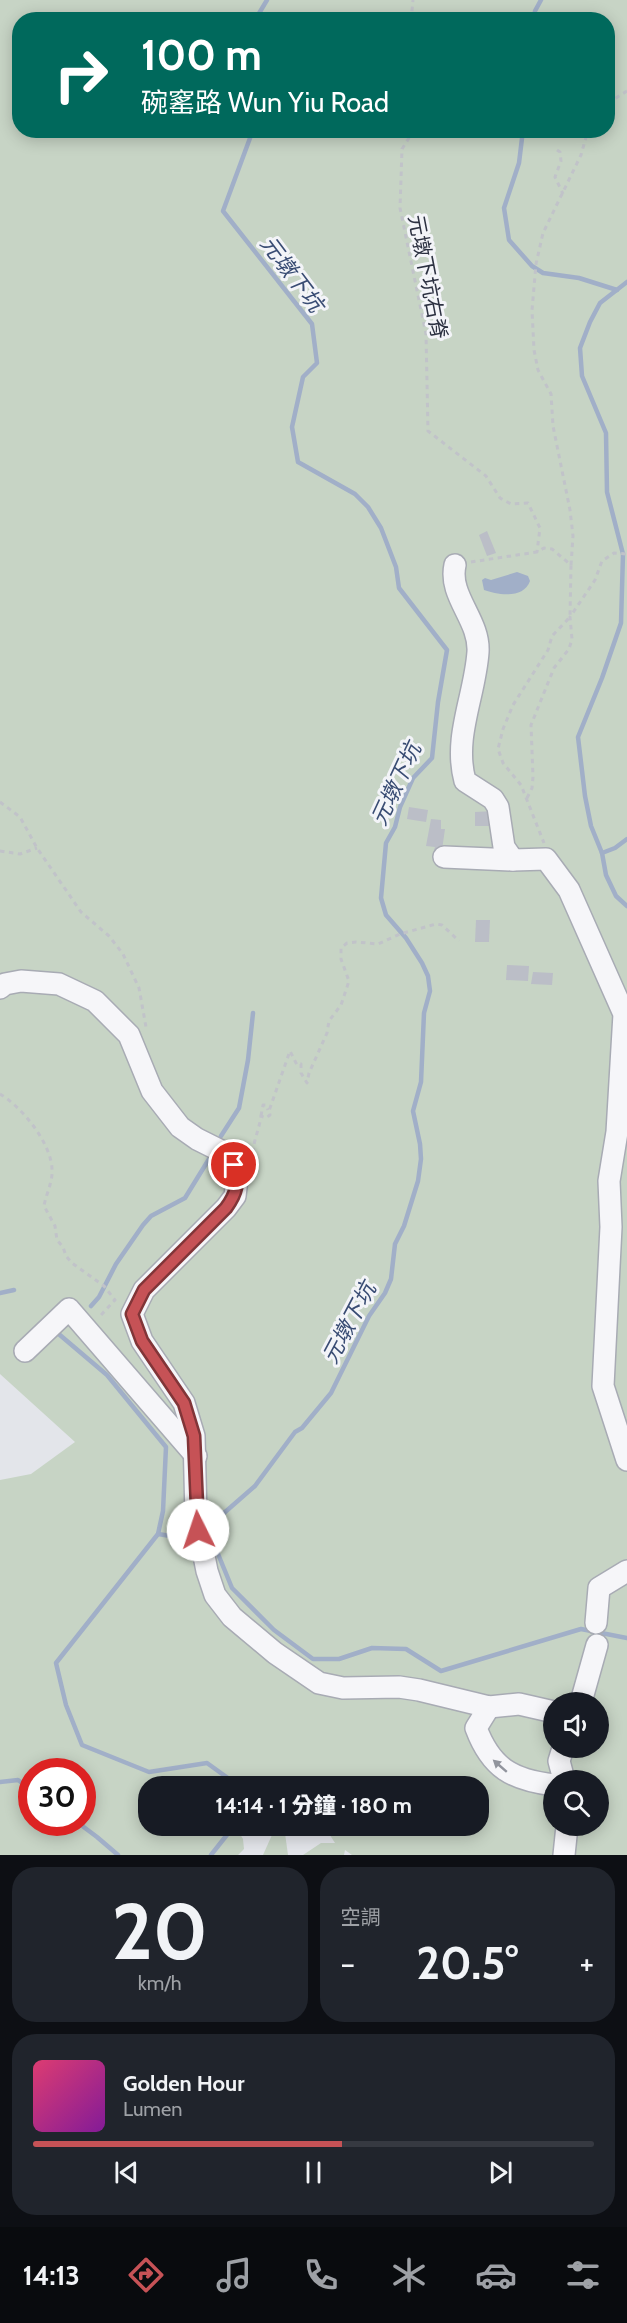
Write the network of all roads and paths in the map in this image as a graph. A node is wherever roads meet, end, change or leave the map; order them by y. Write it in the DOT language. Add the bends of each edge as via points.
graph roads {
  1 [pos="409,138"];
  2 [pos="586,138"];
  3 [pos="557,150"];
  4 [pos="563,194"];
  5 [pos="537,552"];
  6 [pos="627,554"];
  7 [pos="455,565"];
  8 [pos="571,565"];
  9 [pos="570,617"];
  10 [pos="527,798"];
  11 [pos="0,802"];
  12 [pos="37,848"];
  13 [pos="0,851"];
  14 [pos="444,857"];
  15 [pos="546,859"];
  16 [pos="513,860"];
  17 [pos="459,941"];
  18 [pos="0,988"];
  19 [pos="147,1035"];
  20 [pos="0,1094"];
  21 [pos="269,1111"];
  22 [pos="261,1116"];
  23 [pos="236,1171"];
  24 [pos="69,1309"];
  25 [pos="25,1351"];
  26 [pos="196,1456"];
  27 [pos="627,1460"];
  28 [pos="627,1570"];
  29 [pos="596,1623"];
  30 [pos="597,1645"];
  31 [pos="584,1692"];
  32 [pos="489,1707"];
  33 [pos="543,1709"];
  34 [pos="543,1783"];
  35 [pos="566,1836"];
  36 [pos="564,1855"];
  1 -- 5 [label="path, 元墩下坑右脊" via="402,149 400,208 426,334 428,431 486,476 500,498 511,504 528,502 540,528"];
  2 -- 4 [label="path"];
  3 -- 4 [label="path" via="561,161 555,177"];
  4 -- 8 [label="path" via="543,233 532,310 534,350 538,370 551,394 553,426 570,510"];
  5 -- 7 [label="path"];
  5 -- 8 [label="path" via="552,549"];
  6 -- 9 [label="path" via="615,553 602,561 595,580"];
  7 -- 16 [label="street" via="454,586 477,632 478,652 463,724 461,767 465,781 493,799 498,807 504,847"];
  8 -- 9 [label="path"];
  9 -- 10 [label="path" via="569,649 554,668 531,725 533,777"];
  9 -- 10 [label="path" via="552,636 548,650 513,705 500,739 500,757"];
  10 -- 15 [label="path" via="548,851"];
  11 -- 12 [label="path" via="20,818"];
  12 -- 13 [label="path" via="20,854"];
  12 -- 19 [label="path" via="81,912 123,954 139,988"];
  14 -- 16 [label="street"];
  15 -- 16 [label="street"];
  15 -- 27 [label="street" via="569,890 624,1014 617,1132 609,1181 611,1227 603,1386"];
  17 -- 21 [label="path" via="436,924 378,944 356,942 340,948 349,981 341,1005 329,1021 307,1083 301,1064 297,1065 290,1051"];
  18 -- 23 [label="street" via="21,981 59,984 94,1001 129,1035 152,1091 180,1127 225,1153"];
  20 -- 24 [label="path" via="42,1137 52,1170 44,1206 55,1226 57,1240 72,1263 104,1286 115,1300 101,1316"];
  21 -- 22 [label="path" via="266,1118"];
  21 -- 22 [label="path" via="263,1105"];
  22 -- 23 [label="path" via="253,1140 253,1156 247,1147 245,1168"];
  23 -- 26 [label="street" via="235,1196 144,1290 132,1314 142,1341 184,1403"];
  24 -- 25 [label="street"];
  24 -- 26 [label="street"];
  26 -- 32 [label="street" via="196,1516 207,1571 215,1595 232,1617 319,1683 343,1688 399,1687"];
  28 -- 29 [label="street" via="599,1588"];
  30 -- 31 [label="street"];
  32 -- 33 [label="street" via="519,1704"];
  34 -- 32 [label="street, one-way" via="505,1771 482,1746 476,1728"];
  35 -- 36 [label="street"];
}
